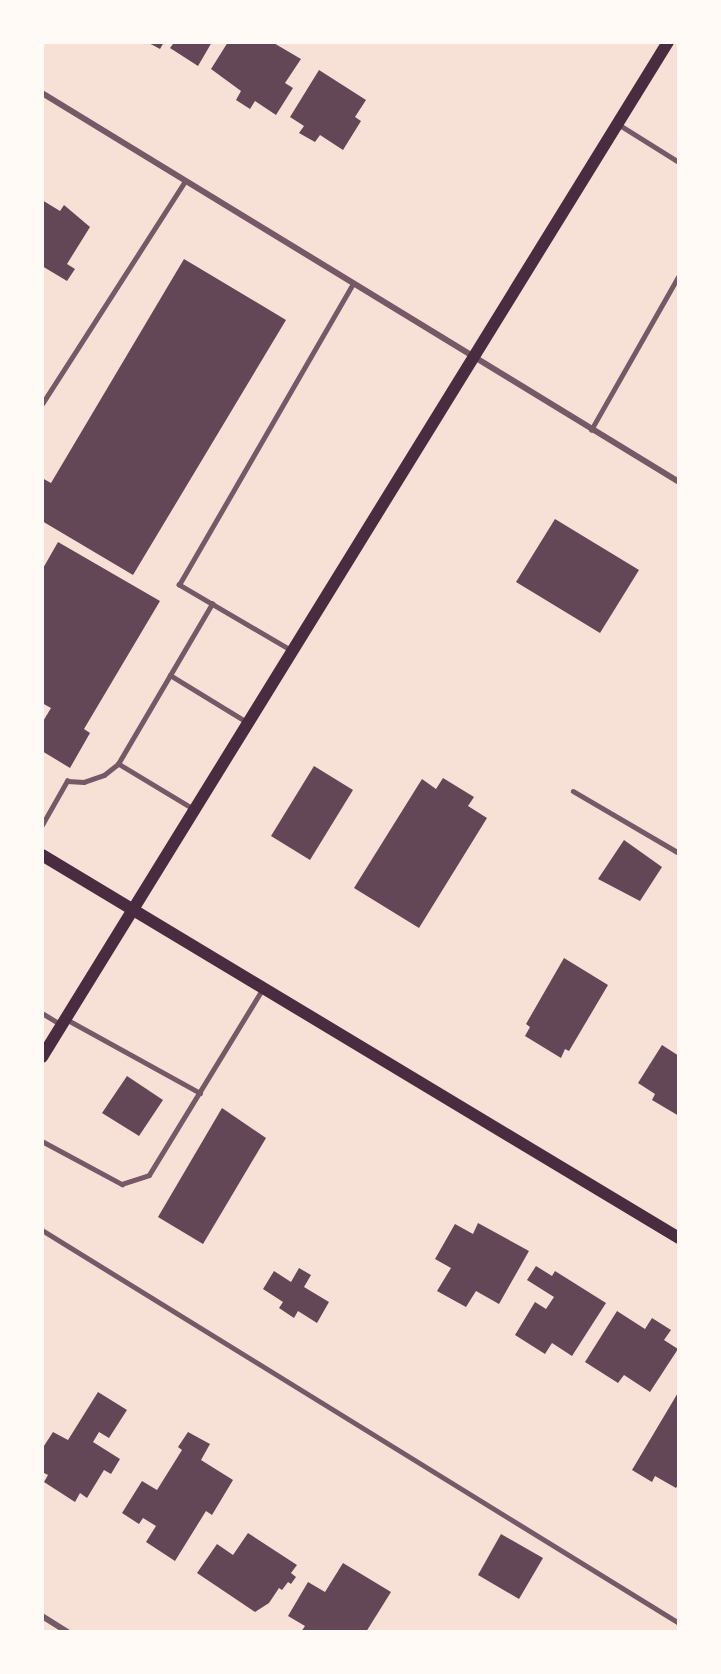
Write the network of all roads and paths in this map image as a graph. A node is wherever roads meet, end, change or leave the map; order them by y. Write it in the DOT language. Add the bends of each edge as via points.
graph roads {
  1 [pos="668,42"];
  2 [pos="42,93"];
  3 [pos="617,124"];
  4 [pos="679,162"];
  5 [pos="185,181"];
  6 [pos="679,275"];
  7 [pos="353,284"];
  8 [pos="474,356"];
  9 [pos="42,404"];
  10 [pos="591,430"];
  11 [pos="679,482"];
  12 [pos="212,604"];
  13 [pos="294,652"];
  14 [pos="170,675"];
  15 [pos="251,724"];
  16 [pos="118,764"];
  17 [pos="573,791"];
  18 [pos="196,810"];
  19 [pos="42,825"];
  20 [pos="679,854"];
  21 [pos="42,855"];
  22 [pos="134,911"];
  23 [pos="263,988"];
  24 [pos="42,1013"];
  25 [pos="64,1022"];
  26 [pos="42,1057"];
  27 [pos="200,1093"];
  28 [pos="42,1141"];
  29 [pos="42,1230"];
  30 [pos="679,1238"];
  31 [pos="42,1616"];
  32 [pos="679,1623"];
  33 [pos="68,1632"];
  1 -- 3 [label="main road"];
  2 -- 5 [label="street"];
  3 -- 4 [label="lane"];
  3 -- 8 [label="main road"];
  5 -- 7 [label="street"];
  5 -- 9 [label="lane"];
  6 -- 10 [label="lane"];
  7 -- 8 [label="street"];
  7 -- 12 [label="lane" via="179,585"];
  8 -- 10 [label="street"];
  8 -- 13 [label="main road"];
  10 -- 11 [label="street"];
  12 -- 13 [label="lane"];
  12 -- 14 [label="lane"];
  13 -- 15 [label="main road"];
  14 -- 15 [label="lane"];
  14 -- 16 [label="lane"];
  15 -- 18 [label="main road"];
  16 -- 18 [label="lane"];
  16 -- 19 [label="lane" via="104,775 84,782 67,782"];
  17 -- 20 [label="lane"];
  18 -- 22 [label="main road"];
  21 -- 22 [label="main road"];
  22 -- 23 [label="main road"];
  22 -- 25 [label="main road"];
  23 -- 27 [label="lane"];
  23 -- 30 [label="main road"];
  24 -- 25 [label="lane"];
  25 -- 26 [label="main road"];
  25 -- 27 [label="lane"];
  27 -- 28 [label="lane" via="149,1175 122,1184"];
  29 -- 32 [label="lane"];
  31 -- 33 [label="street"];
}
